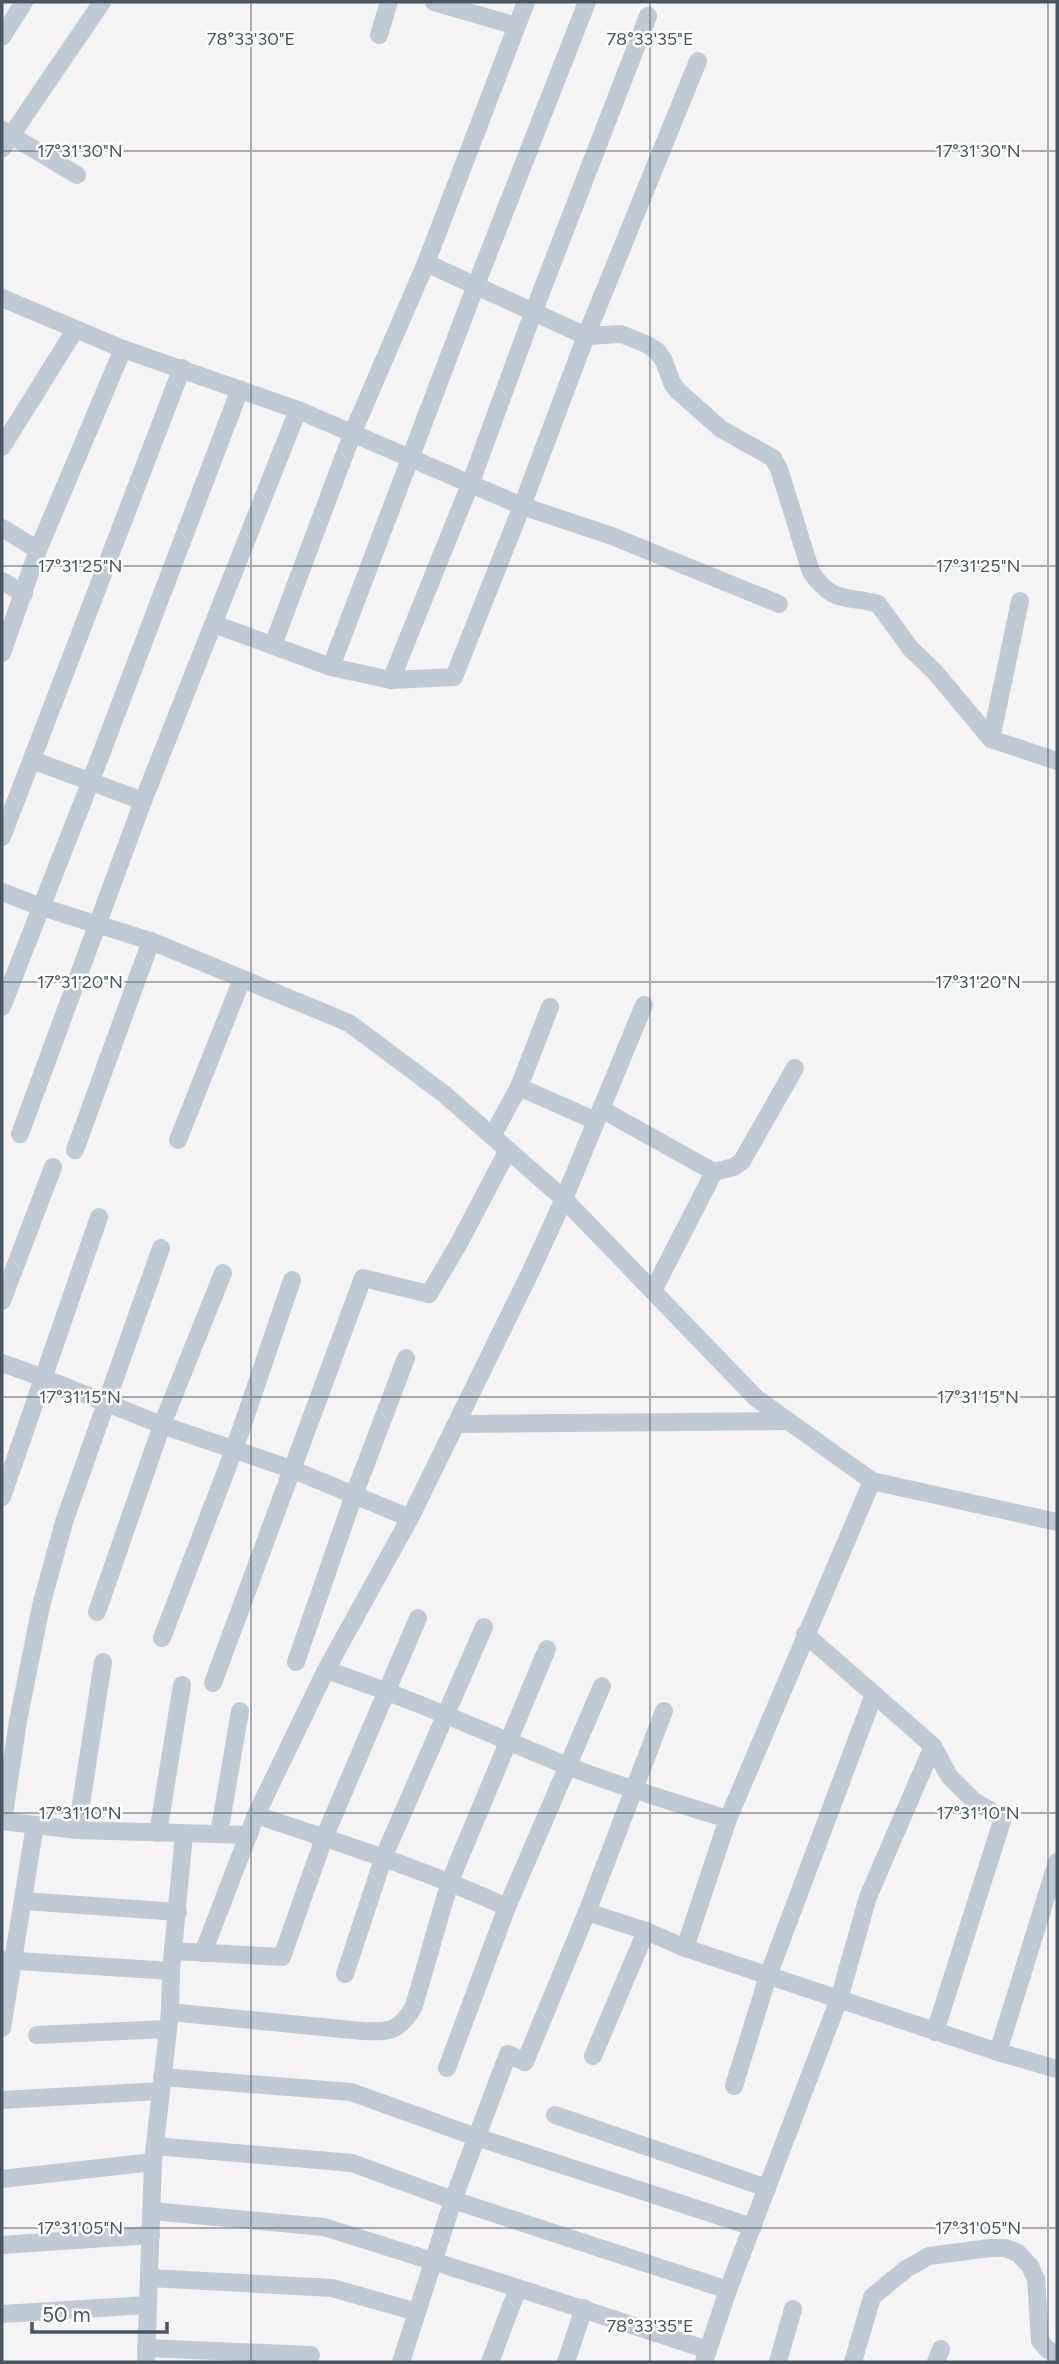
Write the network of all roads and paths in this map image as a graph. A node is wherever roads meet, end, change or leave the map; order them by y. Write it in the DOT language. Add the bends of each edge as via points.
graph roads {
  1 [pos="24,2"];
  2 [pos="102,2"];
  3 [pos="388,2"];
  4 [pos="434,2"];
  5 [pos="526,2"];
  6 [pos="587,2"];
  7 [pos="648,16"];
  8 [pos="516,26"];
  9 [pos="379,34"];
  10 [pos="2,37"];
  11 [pos="698,61"];
  12 [pos="5,138"];
  13 [pos="77,176"];
  14 [pos="426,263"];
  15 [pos="476,285"];
  16 [pos="2,298"];
  17 [pos="533,313"];
  18 [pos="75,330"];
  19 [pos="586,336"];
  20 [pos="123,349"];
  21 [pos="182,368"];
  22 [pos="240,389"];
  23 [pos="298,410"];
  24 [pos="353,432"];
  25 [pos="2,447"];
  26 [pos="409,458"];
  27 [pos="471,482"];
  28 [pos="522,506"];
  29 [pos="2,527"];
  30 [pos="38,550"];
  31 [pos="2,581"];
  32 [pos="24,594"];
  33 [pos="1020,601"];
  34 [pos="779,604"];
  35 [pos="214,624"];
  36 [pos="273,645"];
  37 [pos="2,653"];
  38 [pos="331,667"];
  39 [pos="391,680"];
  40 [pos="991,739"];
  41 [pos="1057,758"];
  42 [pos="32,760"];
  43 [pos="90,783"];
  44 [pos="143,801"];
  45 [pos="2,837"];
  46 [pos="2,891"];
  47 [pos="41,907"];
  48 [pos="98,926"];
  49 [pos="150,941"];
  50 [pos="242,979"];
  51 [pos="644,1005"];
  52 [pos="2,1007"];
  53 [pos="550,1007"];
  54 [pos="795,1068"];
  55 [pos="519,1087"];
  56 [pos="598,1115"];
  57 [pos="20,1134"];
  58 [pos="492,1136"];
  59 [pos="178,1140"];
  60 [pos="75,1150"];
  61 [pos="508,1150"];
  62 [pos="53,1167"];
  63 [pos="714,1172"];
  64 [pos="564,1199"];
  65 [pos="99,1217"];
  66 [pos="162,1248"];
  67 [pos="223,1273"];
  68 [pos="292,1280"];
  69 [pos="653,1291"];
  70 [pos="2,1301"];
  71 [pos="406,1358"];
  72 [pos="2,1363"];
  73 [pos="44,1378"];
  74 [pos="106,1402"];
  75 [pos="788,1421"];
  76 [pos="456,1424"];
  77 [pos="162,1425"];
  78 [pos="233,1450"];
  79 [pos="291,1469"];
  80 [pos="872,1481"];
  81 [pos="354,1495"];
  82 [pos="2,1497"];
  83 [pos="410,1518"];
  84 [pos="1057,1522"];
  85 [pos="97,1612"];
  86 [pos="418,1618"];
  87 [pos="484,1627"];
  88 [pos="805,1634"];
  89 [pos="162,1637"];
  90 [pos="547,1649"];
  91 [pos="103,1662"];
  92 [pos="296,1662"];
  93 [pos="326,1670"];
  94 [pos="213,1683"];
  95 [pos="182,1685"];
  96 [pos="602,1686"];
  97 [pos="388,1690"];
  98 [pos="874,1694"];
  99 [pos="664,1711"];
  100 [pos="240,1712"];
  101 [pos="447,1714"];
  102 [pos="508,1740"];
  103 [pos="933,1746"];
  104 [pos="566,1765"];
  105 [pos="635,1790"];
  106 [pos="257,1815"];
  107 [pos="728,1819"];
  108 [pos="2,1821"];
  109 [pos="35,1825"];
  110 [pos="77,1830"];
  111 [pos="158,1833"];
  112 [pos="184,1834"];
  113 [pos="219,1834"];
  114 [pos="249,1835"];
  115 [pos="324,1838"];
  116 [pos="384,1856"];
  117 [pos="1057,1861"];
  118 [pos="450,1881"];
  119 [pos="24,1900"];
  120 [pos="507,1907"];
  121 [pos="178,1912"];
  122 [pos="587,1912"];
  123 [pos="646,1931"];
  124 [pos="685,1948"];
  125 [pos="173,1951"];
  126 [pos="203,1953"];
  127 [pos="7,1961"];
  128 [pos="171,1971"];
  129 [pos="345,1974"];
  130 [pos="768,1976"];
  131 [pos="839,1999"];
  132 [pos="168,2020"];
  133 [pos="2,2028"];
  134 [pos="935,2032"];
  135 [pos="37,2035"];
  136 [pos="998,2052"];
  137 [pos="593,2056"];
  138 [pos="447,2068"];
  139 [pos="1057,2070"];
  140 [pos="161,2084"];
  141 [pos="734,2086"];
  142 [pos="2,2100"];
  143 [pos="555,2115"];
  144 [pos="475,2137"];
  145 [pos="154,2154"];
  146 [pos="2,2179"];
  147 [pos="767,2188"];
  148 [pos="453,2200"];
  149 [pos="152,2211"];
  150 [pos="752,2227"];
  151 [pos="151,2235"];
  152 [pos="2,2245"];
  153 [pos="433,2261"];
  154 [pos="149,2278"];
  155 [pos="518,2288"];
  156 [pos="728,2290"];
  157 [pos="148,2305"];
  158 [pos="584,2308"];
  159 [pos="793,2309"];
  160 [pos="417,2312"];
  161 [pos="2,2315"];
  162 [pos="1057,2354"];
  163 [pos="146,2355"];
  164 [pos="311,2355"];
  165 [pos="706,2356"];
  166 [pos="401,2362"];
  167 [pos="490,2362"];
  168 [pos="566,2362"];
  169 [pos="778,2362"];
  170 [pos="853,2362"];
  1 -- 10 [label="street"];
  2 -- 12 [label="street"];
  3 -- 9 [label="street"];
  4 -- 8 [label="street"];
  5 -- 8 [label="street"];
  6 -- 15 [label="street"];
  7 -- 17 [label="street"];
  8 -- 14 [label="street"];
  11 -- 19 [label="street"];
  12 -- 13 [label="street"];
  14 -- 15 [label="street"];
  14 -- 24 [label="street"];
  15 -- 17 [label="street"];
  15 -- 26 [label="street"];
  16 -- 18 [label="street"];
  17 -- 19 [label="street"];
  17 -- 27 [label="street"];
  18 -- 20 [label="street"];
  18 -- 25 [label="street"];
  19 -- 28 [label="street"];
  19 -- 40 [label="street" via="621,334 657,351 678,391 721,429 773,458 811,572 821,587 835,596 878,604 911,649"];
  20 -- 21 [label="street"];
  20 -- 30 [label="street"];
  21 -- 22 [label="street"];
  21 -- 42 [label="street"];
  22 -- 23 [label="street"];
  22 -- 43 [label="street"];
  23 -- 24 [label="street"];
  23 -- 35 [label="street"];
  24 -- 26 [label="street"];
  24 -- 36 [label="street"];
  26 -- 27 [label="street"];
  26 -- 38 [label="street"];
  27 -- 28 [label="street"];
  27 -- 39 [label="street"];
  28 -- 34 [label="street" via="612,536"];
  28 -- 39 [label="street" via="454,677"];
  29 -- 30 [label="street"];
  30 -- 32 [label="street"];
  31 -- 32 [label="street"];
  32 -- 37 [label="street"];
  33 -- 40 [label="street"];
  35 -- 36 [label="street"];
  35 -- 44 [label="street"];
  36 -- 38 [label="street"];
  38 -- 39 [label="street"];
  40 -- 41 [label="street"];
  42 -- 43 [label="street"];
  42 -- 45 [label="street"];
  43 -- 44 [label="street"];
  43 -- 47 [label="street"];
  44 -- 48 [label="street"];
  46 -- 47 [label="street"];
  47 -- 48 [label="street"];
  47 -- 52 [label="street"];
  48 -- 49 [label="street"];
  48 -- 57 [label="street"];
  49 -- 50 [label="street"];
  49 -- 60 [label="street"];
  50 -- 58 [label="street" via="349,1023"];
  50 -- 59 [label="street"];
  51 -- 56 [label="street"];
  53 -- 55 [label="street"];
  54 -- 63 [label="street" via="742,1161"];
  55 -- 56 [label="street"];
  55 -- 58 [label="street"];
  56 -- 63 [label="street"];
  56 -- 64 [label="street"];
  58 -- 61 [label="street"];
  61 -- 64 [label="street"];
  61 -- 79 [label="street" via="429,1294 363,1278"];
  62 -- 70 [label="street"];
  63 -- 69 [label="street"];
  64 -- 69 [label="street"];
  64 -- 76 [label="street"];
  65 -- 73 [label="street"];
  66 -- 74 [label="street"];
  67 -- 77 [label="street"];
  68 -- 78 [label="street"];
  69 -- 75 [label="street" via="756,1398"];
  71 -- 81 [label="street"];
  72 -- 73 [label="street"];
  73 -- 74 [label="street"];
  73 -- 82 [label="street"];
  74 -- 77 [label="street"];
  74 -- 108 [label="street" via="64,1522 41,1606"];
  75 -- 76 [label="street"];
  75 -- 80 [label="street"];
  76 -- 83 [label="street"];
  77 -- 78 [label="street"];
  77 -- 85 [label="street"];
  78 -- 79 [label="street"];
  78 -- 89 [label="street"];
  79 -- 81 [label="street"];
  79 -- 94 [label="street"];
  80 -- 84 [label="street"];
  80 -- 88 [label="street"];
  81 -- 83 [label="street"];
  81 -- 92 [label="street"];
  83 -- 93 [label="street"];
  86 -- 97 [label="street"];
  87 -- 101 [label="street"];
  88 -- 98 [label="street"];
  88 -- 107 [label="street"];
  90 -- 102 [label="street"];
  91 -- 110 [label="street"];
  93 -- 97 [label="street"];
  93 -- 106 [label="street"];
  95 -- 111 [label="street"];
  96 -- 104 [label="street"];
  97 -- 101 [label="street"];
  97 -- 115 [label="street"];
  98 -- 103 [label="street"];
  98 -- 130 [label="street"];
  99 -- 105 [label="street"];
  100 -- 113 [label="street"];
  101 -- 102 [label="street"];
  101 -- 116 [label="street"];
  102 -- 104 [label="street"];
  102 -- 118 [label="street"];
  103 -- 131 [label="street" via="868,1897"];
  103 -- 134 [label="street" via="949,1776 974,1801 1003,1818"];
  104 -- 105 [label="street"];
  104 -- 120 [label="street"];
  105 -- 107 [label="street"];
  105 -- 122 [label="street"];
  106 -- 114 [label="street"];
  106 -- 115 [label="street"];
  107 -- 124 [label="street"];
  108 -- 109 [label="street"];
  109 -- 110 [label="street"];
  109 -- 119 [label="street"];
  110 -- 111 [label="street"];
  111 -- 112 [label="street"];
  112 -- 113 [label="street"];
  112 -- 121 [label="street"];
  113 -- 114 [label="street"];
  114 -- 126 [label="street"];
  115 -- 116 [label="street"];
  115 -- 126 [label="street" via="282,1957"];
  116 -- 118 [label="street"];
  116 -- 129 [label="street"];
  117 -- 136 [label="street"];
  118 -- 120 [label="street"];
  118 -- 132 [label="street" via="414,2006 397,2028 383,2032"];
  119 -- 121 [label="street"];
  119 -- 127 [label="street"];
  120 -- 138 [label="street"];
  121 -- 125 [label="street"];
  122 -- 123 [label="street"];
  122 -- 144 [label="street" via="525,2062 508,2054"];
  123 -- 124 [label="street"];
  123 -- 137 [label="street"];
  124 -- 130 [label="street"];
  125 -- 126 [label="street"];
  125 -- 128 [label="street"];
  127 -- 128 [label="street"];
  127 -- 133 [label="street"];
  128 -- 132 [label="street"];
  130 -- 131 [label="street"];
  130 -- 141 [label="street"];
  131 -- 134 [label="street"];
  131 -- 147 [label="street"];
  132 -- 135 [label="street"];
  132 -- 140 [label="street"];
  134 -- 136 [label="street"];
  136 -- 139 [label="street"];
  140 -- 142 [label="street"];
  140 -- 144 [label="street" via="351,2092"];
  140 -- 145 [label="street"];
  143 -- 147 [label="street"];
  144 -- 148 [label="street"];
  144 -- 150 [label="street"];
  145 -- 146 [label="street"];
  145 -- 148 [label="street" via="352,2163"];
  145 -- 149 [label="street"];
  147 -- 150 [label="street"];
  148 -- 153 [label="street"];
  148 -- 156 [label="street"];
  149 -- 151 [label="street"];
  149 -- 153 [label="street" via="324,2227"];
  150 -- 156 [label="street"];
  151 -- 152 [label="street"];
  151 -- 154 [label="street"];
  153 -- 155 [label="street"];
  153 -- 160 [label="street"];
  154 -- 157 [label="street"];
  154 -- 160 [label="street" via="332,2288"];
  155 -- 158 [label="street"];
  155 -- 167 [label="street"];
  156 -- 165 [label="street"];
  157 -- 161 [label="street"];
  157 -- 163 [label="street"];
  158 -- 165 [label="street"];
  158 -- 168 [label="street"];
  159 -- 169 [label="street"];
  160 -- 166 [label="street"];
  162 -- 170 [label="street" via="1040,2341 1036,2279 1030,2266 1018,2253 990,2248 929,2256 897,2276 872,2297"];
  163 -- 164 [label="street"];
}
